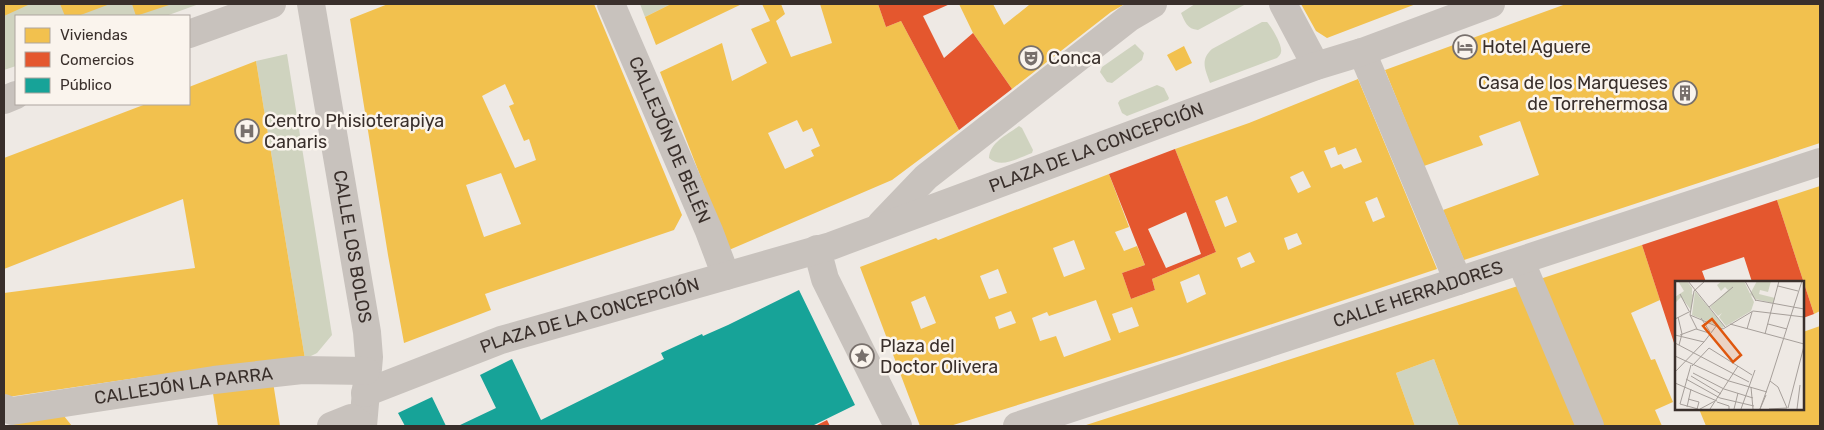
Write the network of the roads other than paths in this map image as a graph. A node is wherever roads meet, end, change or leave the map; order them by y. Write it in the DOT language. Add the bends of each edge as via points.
graph roads {
  1 [pos="272,4"];
  2 [pos="311,4"];
  3 [pos="611,4"];
  4 [pos="1153,4"];
  5 [pos="1283,4"];
  6 [pos="1490,4"];
  7 [pos="190,34"];
  8 [pos="1362,52"];
  9 [pos="1316,66"];
  10 [pos="1820,162"];
  11 [pos="876,229"];
  12 [pos="817,250"];
  13 [pos="1522,262"];
  14 [pos="726,276"];
  15 [pos="1458,281"];
  16 [pos="366,382"];
  17 [pos="4,408"];
  18 [pos="331,426"];
  19 [pos="363,426"];
  20 [pos="898,426"];
  21 [pos="1016,426"];
  22 [pos="1590,426"];
  1 -- 7 [label="street"];
  2 -- 16 [label="street, CALLE LOS BOLOS" via="367,332"];
  3 -- 14 [label="street, CALLEJÓN DE BELÉN"];
  4 -- 11 [label="street, PLAZA DE LA CONCEPCIÓN" via="1129,18 926,177"];
  5 -- 9 [label="street"];
  6 -- 8 [label="street, PLAZA DE LA CONCEPCIÓN"];
  8 -- 9 [label="street, PLAZA DE LA CONCEPCIÓN"];
  8 -- 15 [label="street"];
  9 -- 11 [label="street, PLAZA DE LA CONCEPCIÓN"];
  10 -- 13 [label="street, CALLE HERRADORES"];
  11 -- 12 [label="street, PLAZA DE LA CONCEPCIÓN"];
  12 -- 14 [label="street, PLAZA DE LA CONCEPCIÓN"];
  12 -- 20 [label="street" via="825,279"];
  13 -- 15 [label="street, CALLE HERRADORES"];
  13 -- 22 [label="street"];
  14 -- 16 [label="street, PLAZA DE LA CONCEPCIÓN"];
  15 -- 21 [label="street, CALLE HERRADORES"];
  16 -- 17 [label="street, CALLEJÓN LA PARRA" via="302,370 12,411"];
  16 -- 19 [label="street, CALLE LOS BOLOS"];
  18 -- 19 [label="street" via="351,418"];
}
